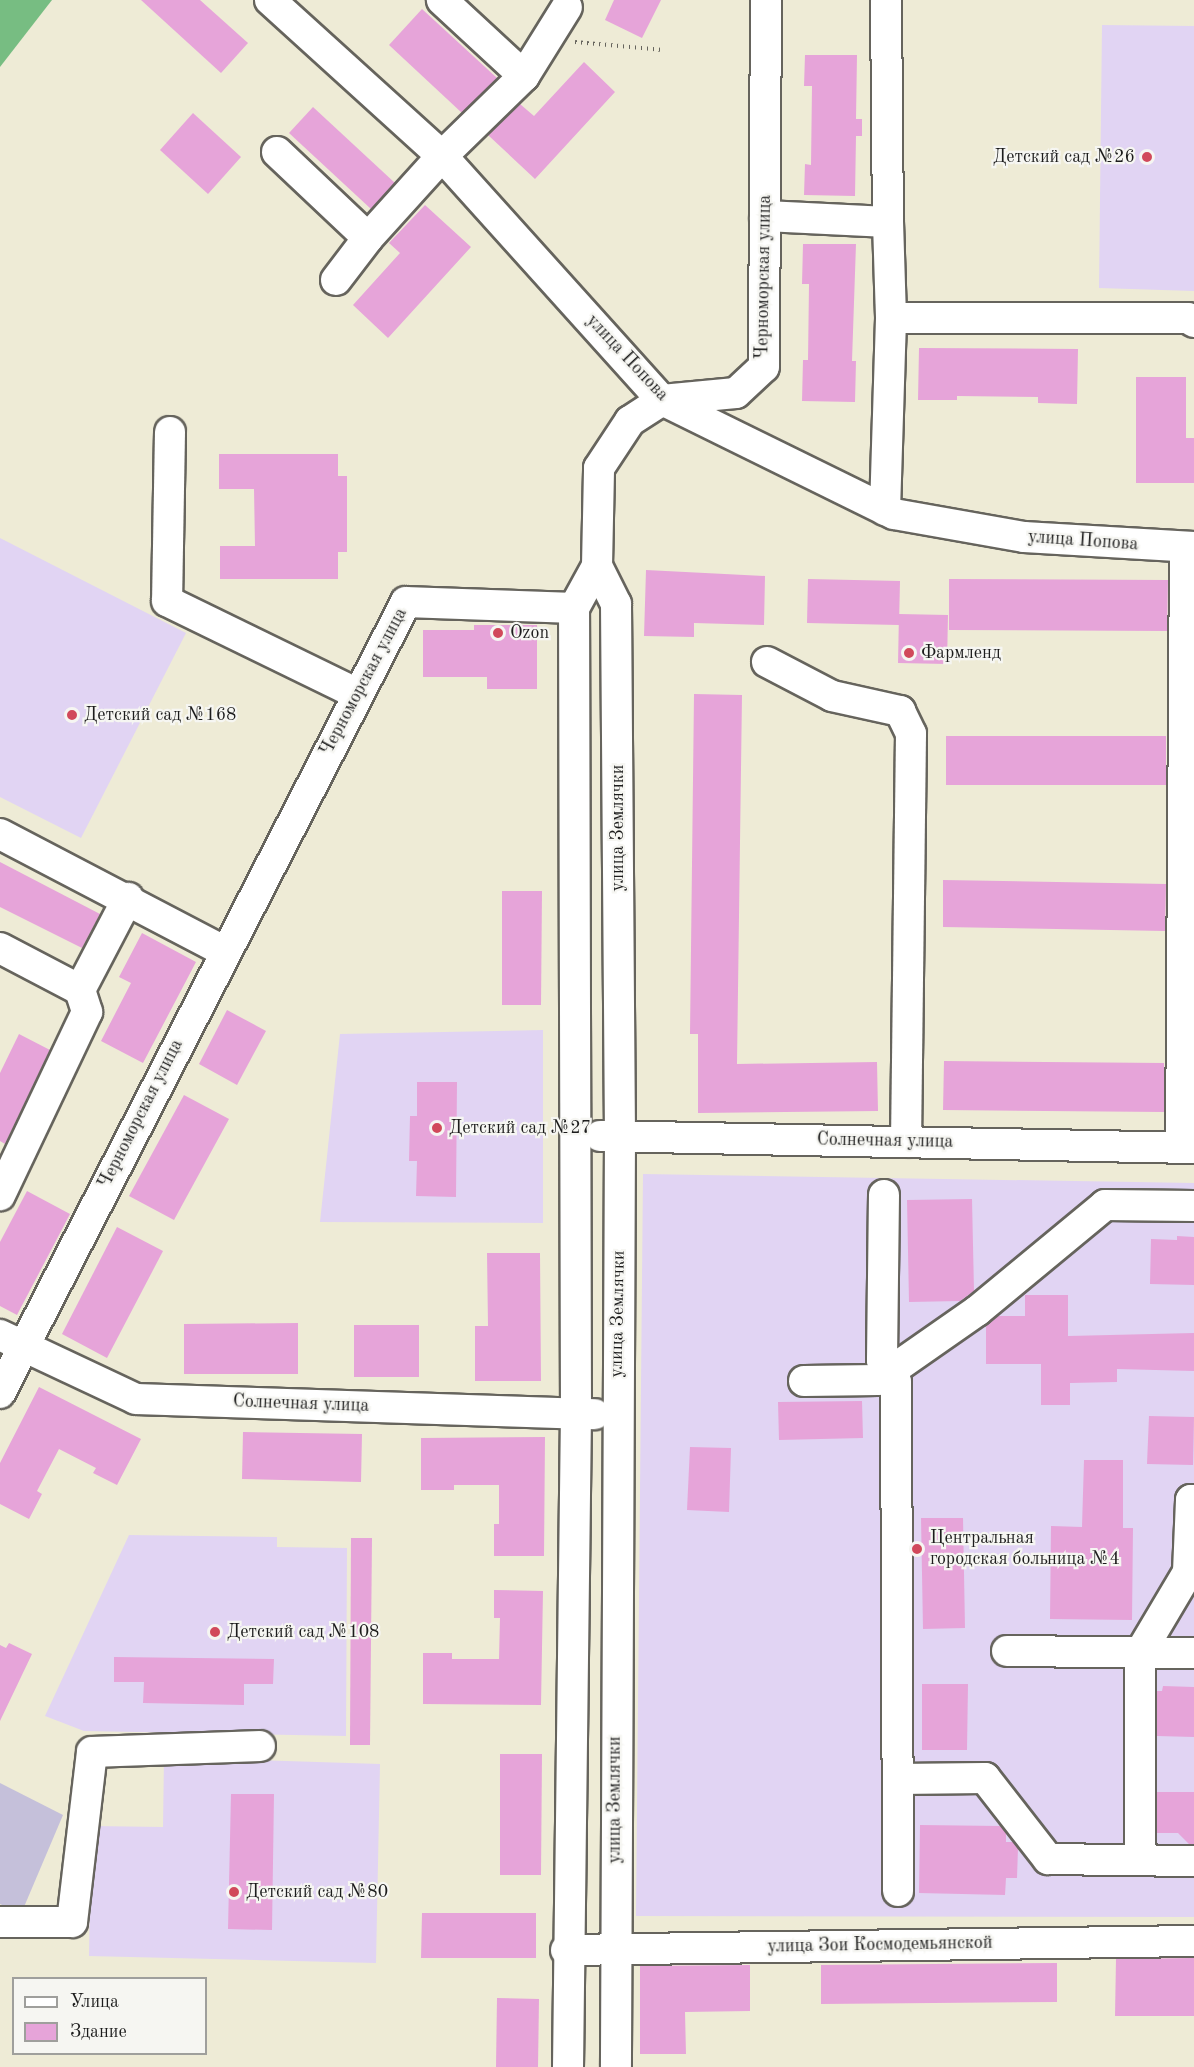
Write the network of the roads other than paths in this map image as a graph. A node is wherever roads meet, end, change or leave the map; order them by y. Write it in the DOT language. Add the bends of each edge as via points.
graph roads {
  1 [pos="270,0"];
  2 [pos="441,0"];
  3 [pos="766,0"];
  4 [pos="886,0"];
  5 [pos="567,7"];
  6 [pos="524,76"];
  7 [pos="277,152"];
  8 [pos="442,156"];
  9 [pos="765,216"];
  10 [pos="888,222"];
  11 [pos="368,238"];
  12 [pos="336,280"];
  13 [pos="891,318"];
  14 [pos="1194,322"];
  15 [pos="662,400"];
  16 [pos="170,432"];
  17 [pos="885,510"];
  18 [pos="1190,547"];
  19 [pos="597,566"];
  20 [pos="574,608"];
  21 [pos="767,662"];
  22 [pos="358,694"];
  23 [pos="0,834"];
  24 [pos="128,898"];
  25 [pos="0,948"];
  26 [pos="224,951"];
  27 [pos="80,990"];
  28 [pos="577,1136"];
  29 [pos="620,1136"];
  30 [pos="906,1142"];
  31 [pos="1187,1148"];
  32 [pos="0,1195"];
  33 [pos="884,1195"];
  34 [pos="1194,1206"];
  35 [pos="11,1341"];
  36 [pos="890,1371"];
  37 [pos="804,1381"];
  38 [pos="0,1393"];
  39 [pos="576,1413"];
  40 [pos="616,1414"];
  41 [pos="1194,1500"];
  42 [pos="1007,1651"];
  43 [pos="1140,1653"];
  44 [pos="1194,1653"];
  45 [pos="260,1746"];
  46 [pos="898,1779"];
  47 [pos="1140,1860"];
  48 [pos="1194,1861"];
  49 [pos="898,1891"];
  50 [pos="0,1922"];
  51 [pos="1194,1941"];
  52 [pos="614,1949"];
  53 [pos="566,1950"];
  54 [pos="568,2067"];
  55 [pos="616,2067"];
  1 -- 8 [label="street, улица Попова"];
  2 -- 6 [label="street"];
  3 -- 9 [label="street, Черноморская улица"];
  4 -- 10 [label="street"];
  5 -- 6 [label="street"];
  6 -- 8 [label="street"];
  7 -- 11 [label="street"];
  8 -- 11 [label="street"];
  8 -- 15 [label="street, улица Попова"];
  9 -- 10 [label="street"];
  9 -- 15 [label="street, Черноморская улица" via="764,367 736,393"];
  10 -- 13 [label="street"];
  11 -- 12 [label="street"];
  13 -- 14 [label="street" via="1188,318"];
  13 -- 17 [label="street"];
  15 -- 17 [label="street, улица Попова"];
  15 -- 19 [label="street, Черноморская улица" via="630,421 599,468"];
  16 -- 22 [label="street" via="167,601"];
  17 -- 18 [label="street, улица Попова" via="1024,537"];
  18 -- 31 [label="street"];
  19 -- 20 [label="street, Черноморская улица"];
  19 -- 29 [label="street, улица Землячки" via="616,604"];
  20 -- 22 [label="street, Черноморская улица" via="406,602"];
  20 -- 28 [label="street"];
  21 -- 30 [label="street" via="832,696 900,711 911,734"];
  22 -- 26 [label="street, Черноморская улица"];
  23 -- 24 [label="street"];
  24 -- 26 [label="street"];
  24 -- 27 [label="street"];
  25 -- 27 [label="street"];
  26 -- 35 [label="street, Черноморская улица"];
  27 -- 32 [label="street" via="87,1012"];
  28 -- 29 [label="street, Солнечная улица"];
  28 -- 39 [label="street"];
  29 -- 30 [label="street, Солнечная улица"];
  29 -- 40 [label="street, улица Землячки"];
  30 -- 31 [label="street, Солнечная улица"];
  33 -- 36 [label="street" via="882,1359"];
  34 -- 36 [label="street" via="1105,1205 977,1311"];
  35 -- 38 [label="street, Черноморская улица"];
  35 -- 39 [label="street, Солнечная улица" via="136,1399"];
  36 -- 37 [label="street" via="878,1380"];
  36 -- 46 [label="street" via="897,1382"];
  39 -- 40 [label="street, Солнечная улица"];
  39 -- 53 [label="street"];
  40 -- 52 [label="street, улица Землячки"];
  41 -- 43 [label="street" via="1188,1572"];
  42 -- 43 [label="street"];
  43 -- 44 [label="street"];
  43 -- 47 [label="street"];
  45 -- 50 [label="street" via="92,1752 72,1922"];
  46 -- 47 [label="street" via="985,1779 1048,1859"];
  46 -- 49 [label="street"];
  47 -- 48 [label="street"];
  51 -- 52 [label="street, улица Зои Космодемьянской"];
  52 -- 53 [label="street, улица Зои Космодемьянской"];
  52 -- 55 [label="street, улица Землячки"];
  53 -- 54 [label="street"];
}
